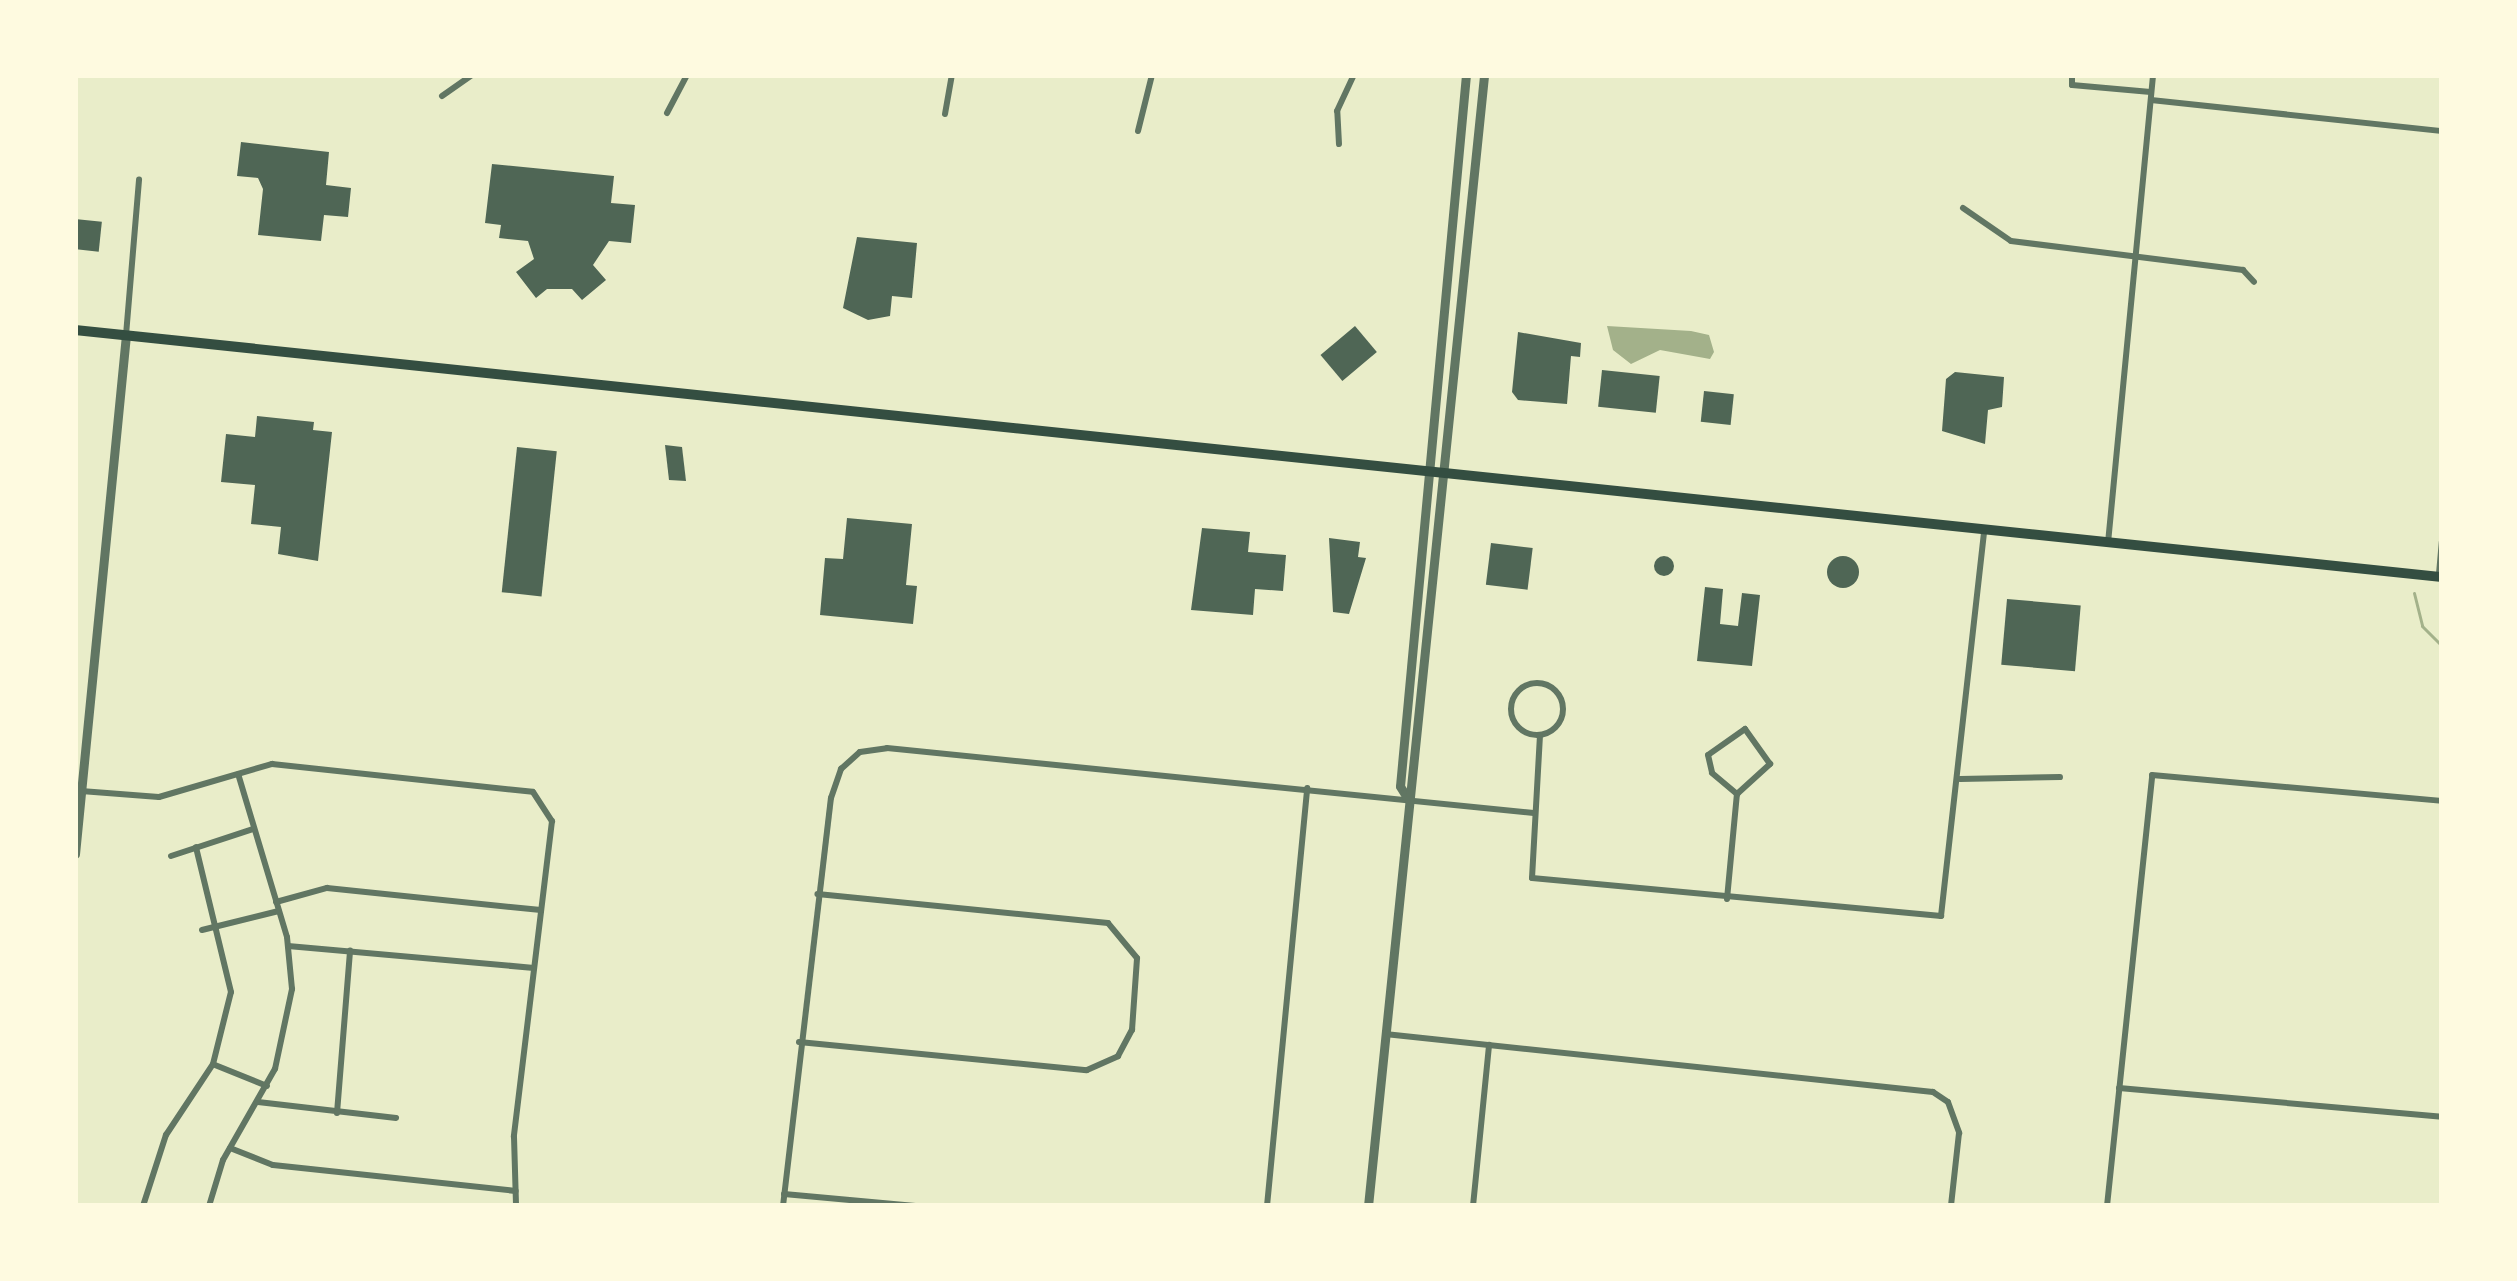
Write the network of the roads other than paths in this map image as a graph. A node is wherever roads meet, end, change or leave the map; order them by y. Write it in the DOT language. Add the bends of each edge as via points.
graph roads {
  1 [pos="472,75"];
  2 [pos="687,75"];
  3 [pos="952,75"];
  4 [pos="1152,75"];
  5 [pos="1354,75"];
  6 [pos="1466,75"];
  7 [pos="1484,75"];
  8 [pos="2072,75"];
  9 [pos="2153,75"];
  10 [pos="442,96"];
  11 [pos="2151,96"];
  12 [pos="668,113"];
  13 [pos="945,114"];
  14 [pos="1138,130"];
  15 [pos="2442,130"];
  16 [pos="1339,144"];
  17 [pos="139,180"];
  18 [pos="1964,208"];
  19 [pos="2136,256"];
  20 [pos="2254,282"];
  21 [pos="75,330"];
  22 [pos="126,335"];
  23 [pos="1429,472"];
  24 [pos="1448,475"];
  25 [pos="1984,530"];
  26 [pos="2442,542"];
  27 [pos="2108,543"];
  28 [pos="2440,577"];
  29 [pos="1540,735"];
  30 [pos="238,774"];
  31 [pos="2060,777"];
  32 [pos="1960,779"];
  33 [pos="1306,788"];
  34 [pos="81,791"];
  35 [pos="1737,794"];
  36 [pos="1408,800"];
  37 [pos="2442,801"];
  38 [pos="1534,813"];
  39 [pos="254,829"];
  40 [pos="196,847"];
  41 [pos="75,854"];
  42 [pos="171,856"];
  43 [pos="817,894"];
  44 [pos="1727,898"];
  45 [pos="277,906"];
  46 [pos="541,910"];
  47 [pos="221,926"];
  48 [pos="202,930"];
  49 [pos="287,946"];
  50 [pos="350,951"];
  51 [pos="534,968"];
  52 [pos="1385,1034"];
  53 [pos="799,1042"];
  54 [pos="1489,1045"];
  55 [pos="213,1064"];
  56 [pos="267,1086"];
  57 [pos="2119,1088"];
  58 [pos="258,1102"];
  59 [pos="337,1113"];
  60 [pos="2442,1117"];
  61 [pos="396,1118"];
  62 [pos="230,1148"];
  63 [pos="516,1191"];
  64 [pos="784,1194"];
  65 [pos="143,1206"];
  66 [pos="209,1206"];
  67 [pos="516,1206"];
  68 [pos="783,1206"];
  69 [pos="915,1206"];
  70 [pos="1267,1206"];
  71 [pos="1369,1206"];
  72 [pos="1473,1206"];
  73 [pos="1951,1206"];
  74 [pos="2108,1206"];
  1 -- 10 [label="street"];
  2 -- 12 [label="street"];
  3 -- 13 [label="street"];
  4 -- 14 [label="street"];
  5 -- 16 [label="street" via="1337,111"];
  6 -- 23 [label="street"];
  7 -- 24 [label="street"];
  8 -- 11 [label="street" via="2072,85"];
  9 -- 11 [label="street"];
  11 -- 15 [label="street"];
  11 -- 19 [label="street"];
  17 -- 22 [label="street"];
  18 -- 19 [label="street" via="2012,242"];
  19 -- 20 [label="street" via="2243,270"];
  19 -- 27 [label="street"];
  21 -- 22 [label="main road"];
  22 -- 23 [label="main road"];
  22 -- 34 [label="street"];
  23 -- 24 [label="main road"];
  23 -- 36 [label="street" via="1400,785"];
  24 -- 25 [label="main road"];
  24 -- 36 [label="street" via="1416,788"];
  25 -- 27 [label="main road"];
  25 -- 32 [label="street"];
  26 -- 28 [label="street"];
  27 -- 28 [label="main road"];
  29 -- 29 [label="street" via="1562,719 1563,701 1535,682 1520,689 1511,711 1518,726"];
  29 -- 38 [label="street"];
  30 -- 34 [label="street" via="159,796"];
  30 -- 39 [label="street"];
  30 -- 46 [label="street" via="272,764 533,792 552,820"];
  31 -- 32 [label="street"];
  32 -- 44 [label="street" via="1941,916"];
  33 -- 36 [label="street"];
  33 -- 43 [label="street" via="887,748 850,760 831,799"];
  33 -- 70 [label="street"];
  34 -- 41 [label="street"];
  35 -- 35 [label="street" via="1712,773 1708,755 1745,729 1770,764"];
  35 -- 44 [label="street"];
  36 -- 38 [label="street"];
  36 -- 52 [label="street"];
  37 -- 57 [label="street" via="2152,775"];
  38 -- 44 [label="street" via="1532,878"];
  39 -- 40 [label="street"];
  39 -- 45 [label="street"];
  40 -- 42 [label="street"];
  40 -- 47 [label="street"];
  43 -- 53 [label="street"];
  43 -- 53 [label="street" via="1108,923 1137,958 1132,1030 1118,1056 1087,1070"];
  45 -- 46 [label="street" via="327,888"];
  45 -- 47 [label="street"];
  45 -- 49 [label="street"];
  46 -- 51 [label="street"];
  47 -- 48 [label="street"];
  47 -- 55 [label="street" via="231,992"];
  49 -- 50 [label="street"];
  49 -- 56 [label="street" via="292,989"];
  50 -- 51 [label="street"];
  50 -- 59 [label="street"];
  51 -- 63 [label="street" via="514,1137"];
  52 -- 54 [label="street"];
  52 -- 71 [label="street"];
  53 -- 64 [label="street"];
  54 -- 72 [label="street"];
  54 -- 73 [label="street" via="1921,1090 1948,1102 1959,1133"];
  55 -- 56 [label="street"];
  55 -- 65 [label="street" via="166,1135"];
  56 -- 58 [label="street"];
  57 -- 60 [label="street"];
  57 -- 74 [label="street"];
  58 -- 59 [label="street"];
  58 -- 62 [label="street"];
  59 -- 61 [label="street"];
  62 -- 63 [label="street" via="273,1165"];
  62 -- 66 [label="street"];
  63 -- 67 [label="street"];
  64 -- 68 [label="street"];
  64 -- 69 [label="street"];
}
